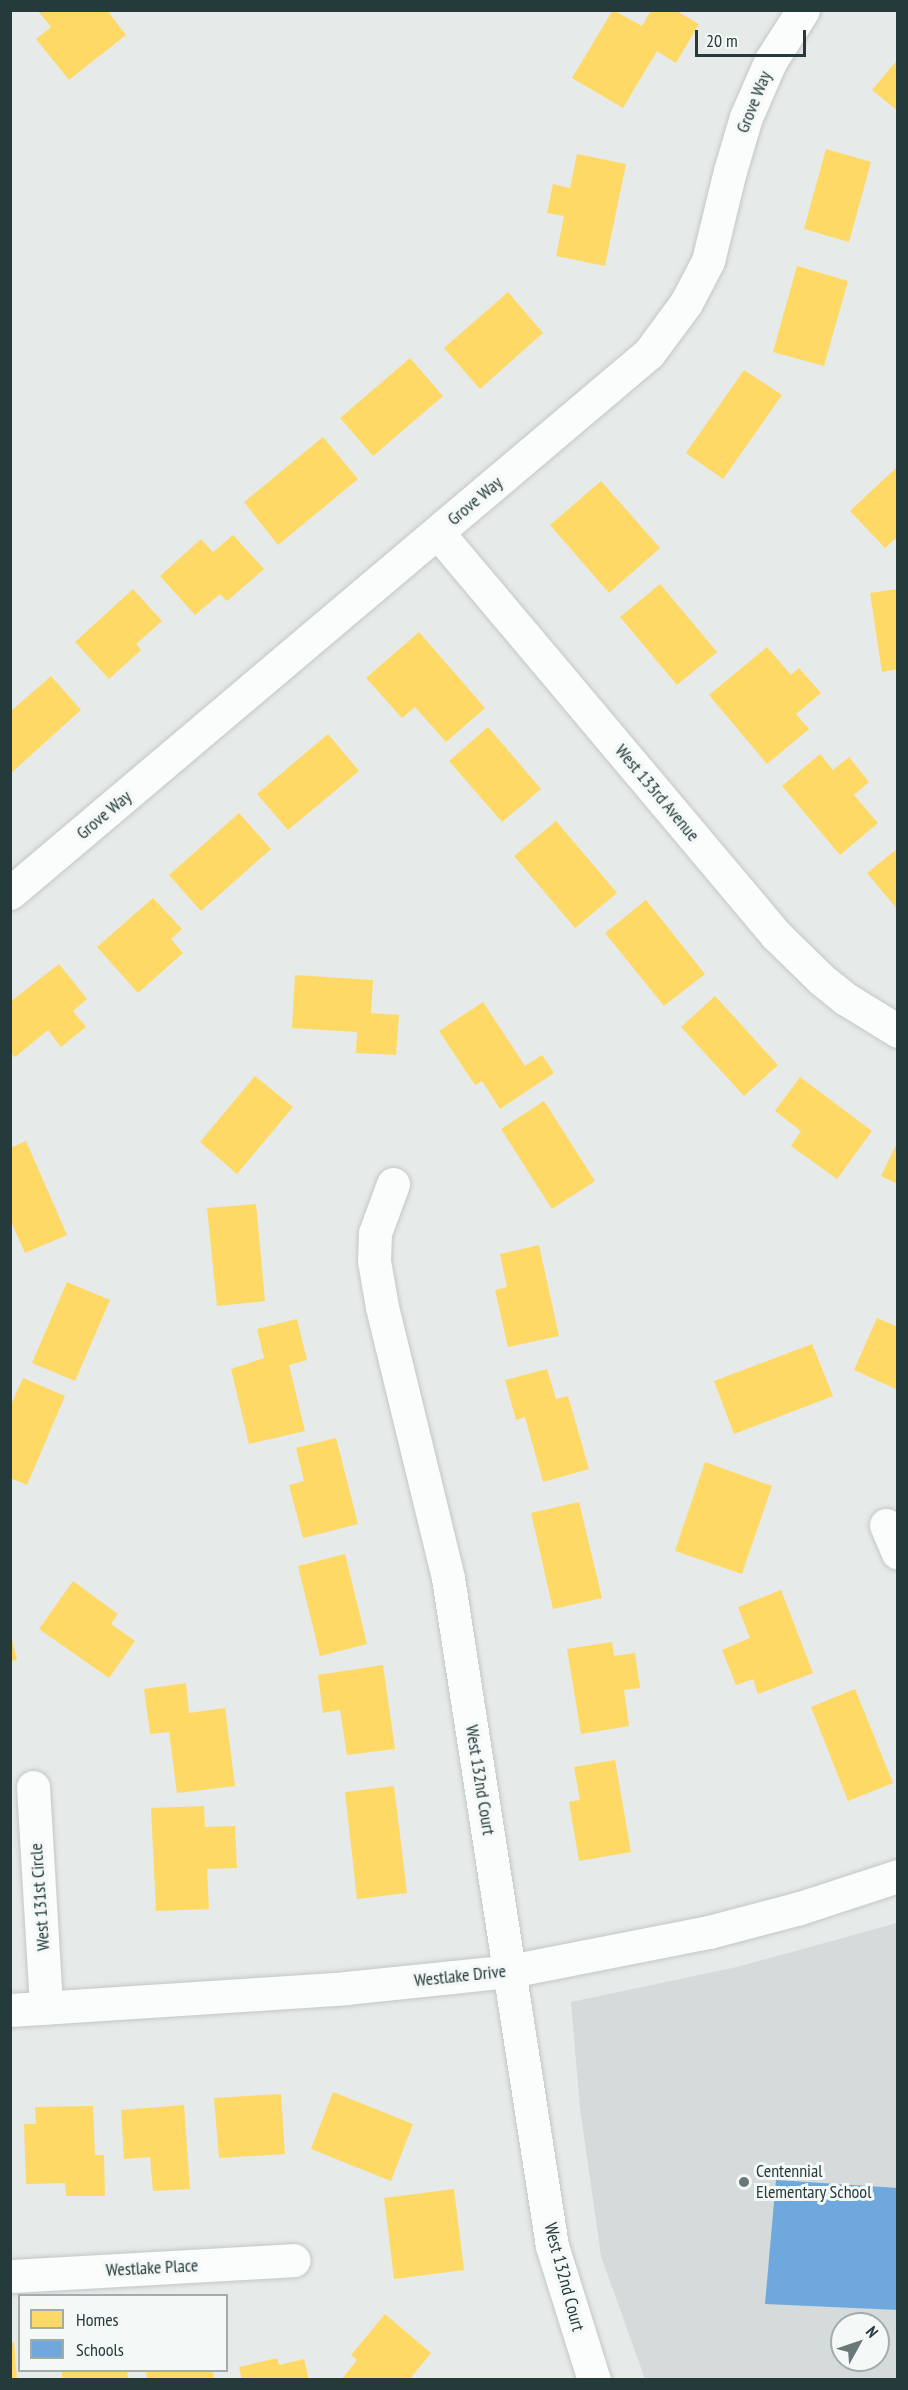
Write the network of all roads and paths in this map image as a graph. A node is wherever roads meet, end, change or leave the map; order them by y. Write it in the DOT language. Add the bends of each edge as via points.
graph roads {
  1 [pos="803,10"];
  2 [pos="438,533"];
  3 [pos="10,893"];
  4 [pos="897,1031"];
  5 [pos="393,1184"];
  6 [pos="33,1786"];
  7 [pos="897,1876"];
  8 [pos="510,1971"];
  9 [pos="46,2008"];
  10 [pos="10,2010"];
  11 [pos="294,2260"];
  12 [pos="10,2276"];
  13 [pos="594,2379"];
  1 -- 2 [label="street, Grove Way" via="771,60 746,117 708,261 686,303 637,366"];
  2 -- 3 [label="street, Grove Way"];
  2 -- 4 [label="street, West 133rd Avenue" via="777,935 846,999"];
  5 -- 8 [label="street, West 132nd Court" via="375,1233 374,1261 448,1578"];
  6 -- 9 [label="street, West 131st Circle"];
  7 -- 8 [label="street, Westlake Drive" via="709,1932"];
  8 -- 9 [label="street, Westlake Drive" via="346,1988"];
  8 -- 13 [label="street, West 132nd Court" via="552,2246"];
  9 -- 10 [label="street, Westlake Drive"];
  11 -- 12 [label="street, Westlake Place"];
}
